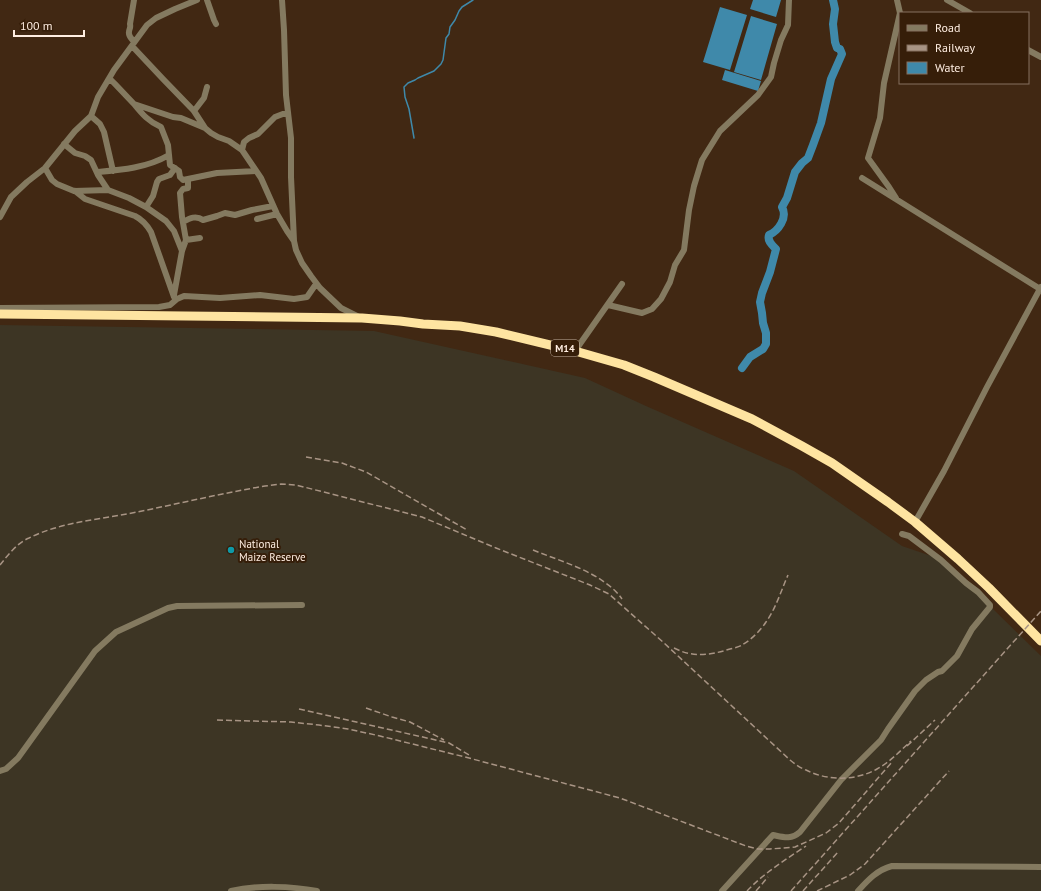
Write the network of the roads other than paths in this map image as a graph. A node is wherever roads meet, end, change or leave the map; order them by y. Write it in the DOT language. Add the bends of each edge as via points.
graph roads {
  1 [pos="134,0"];
  2 [pos="197,0"];
  3 [pos="207,0"];
  4 [pos="282,0"];
  5 [pos="789,0"];
  6 [pos="897,0"];
  7 [pos="947,0"];
  8 [pos="900,12"];
  9 [pos="968,12"];
  10 [pos="899,17"];
  11 [pos="216,24"];
  12 [pos="133,44"];
  13 [pos="1029,51"];
  14 [pos="1041,57"];
  15 [pos="108,80"];
  16 [pos="207,87"];
  17 [pos="134,104"];
  18 [pos="194,111"];
  19 [pos="288,112"];
  20 [pos="91,116"];
  21 [pos="205,128"];
  22 [pos="64,144"];
  23 [pos="242,150"];
  24 [pos="169,155"];
  25 [pos="45,168"];
  26 [pos="175,168"];
  27 [pos="113,171"];
  28 [pos="256,171"];
  29 [pos="97,172"];
  30 [pos="862,178"];
  31 [pos="188,180"];
  32 [pos="108,190"];
  33 [pos="74,191"];
  34 [pos="897,199"];
  35 [pos="273,206"];
  36 [pos="146,207"];
  37 [pos="277,214"];
  38 [pos="0,217"];
  39 [pos="257,220"];
  40 [pos="183,222"];
  41 [pos="200,238"];
  42 [pos="186,240"];
  43 [pos="294,241"];
  44 [pos="182,251"];
  45 [pos="316,284"];
  46 [pos="622,284"];
  47 [pos="1040,288"];
  48 [pos="174,297"];
  49 [pos="170,305"];
  50 [pos="608,305"];
  51 [pos="0,308"];
  52 [pos="0,314"];
  53 [pos="162,316"];
  54 [pos="362,318"];
  55 [pos="574,351"];
  56 [pos="915,522"];
  57 [pos="902,534"];
  58 [pos="302,605"];
  59 [pos="1041,641"];
  60 [pos="0,771"];
  61 [pos="1041,867"];
  62 [pos="231,891"];
  63 [pos="317,891"];
  64 [pos="722,891"];
  65 [pos="858,891"];
  1 -- 12 [label="street" via="129,31"];
  2 -- 12 [label="street" via="156,18 146,25"];
  3 -- 11 [label="street"];
  4 -- 19 [label="street"];
  5 -- 50 [label="street" via="788,25 771,77 758,95 720,131 702,160 692,198 684,250 661,299 652,310 642,313"];
  6 -- 8 [label="street"];
  7 -- 9 [label="street"];
  10 -- 34 [label="street" via="884,83 880,118 868,158"];
  12 -- 15 [label="street"];
  12 -- 18 [label="street"];
  13 -- 14 [label="street"];
  15 -- 17 [label="street"];
  15 -- 20 [label="street"];
  16 -- 18 [label="street" via="204,98"];
  17 -- 21 [label="street"];
  17 -- 24 [label="street" via="145,117 160,127 168,145"];
  18 -- 21 [label="street"];
  19 -- 23 [label="street" via="275,117 258,134 244,142"];
  19 -- 43 [label="street"];
  20 -- 22 [label="street"];
  20 -- 27 [label="street" via="104,132"];
  21 -- 23 [label="street"];
  22 -- 25 [label="street"];
  22 -- 29 [label="street" via="75,153 91,160"];
  23 -- 28 [label="street"];
  24 -- 26 [label="street" via="170,165"];
  24 -- 27 [label="street" via="136,168"];
  25 -- 33 [label="street" via="57,184"];
  25 -- 38 [label="street" via="11,197"];
  26 -- 31 [label="street" via="183,180"];
  26 -- 36 [label="street" via="170,174 159,179"];
  27 -- 29 [label="street"];
  28 -- 31 [label="street" via="217,174"];
  28 -- 35 [label="street"];
  29 -- 32 [label="street"];
  30 -- 34 [label="street"];
  31 -- 40 [label="street" via="188,188 180,193"];
  32 -- 33 [label="street"];
  32 -- 36 [label="street"];
  33 -- 48 [label="street" via="85,199 135,216 145,222"];
  34 -- 47 [label="street"];
  35 -- 37 [label="street"];
  35 -- 40 [label="street" via="236,215 225,213 203,220 195,217"];
  36 -- 44 [label="street" via="166,221 174,231"];
  37 -- 39 [label="street"];
  37 -- 43 [label="street"];
  40 -- 42 [label="street"];
  41 -- 42 [label="street"];
  42 -- 44 [label="street"];
  43 -- 45 [label="street" via="302,263"];
  44 -- 48 [label="street"];
  45 -- 49 [label="street" via="307,297 294,299 260,295 220,298 184,296"];
  45 -- 54 [label="street" via="341,308"];
  46 -- 50 [label="street"];
  47 -- 56 [label="street"];
  48 -- 49 [label="street"];
  49 -- 51 [label="street" via="159,308"];
  49 -- 53 [label="street"];
  50 -- 55 [label="street"];
  52 -- 53 [label="highway, M14"];
  53 -- 54 [label="highway, M14"];
  54 -- 55 [label="highway, M14" via="460,326"];
  55 -- 56 [label="highway, M14" via="624,365 752,419 832,463"];
  56 -- 59 [label="highway, M14" via="989,588"];
  57 -- 64 [label="street" via="909,536 941,560 978,592 990,607 972,629 957,656 915,691 881,740 841,780 800,832 790,838 773,835"];
  58 -- 60 [label="street" via="177,606 116,632 95,651 18,758"];
  61 -- 65 [label="street" via="892,866 882,869"];
  62 -- 63 [label="street" via="265,887"];
}
